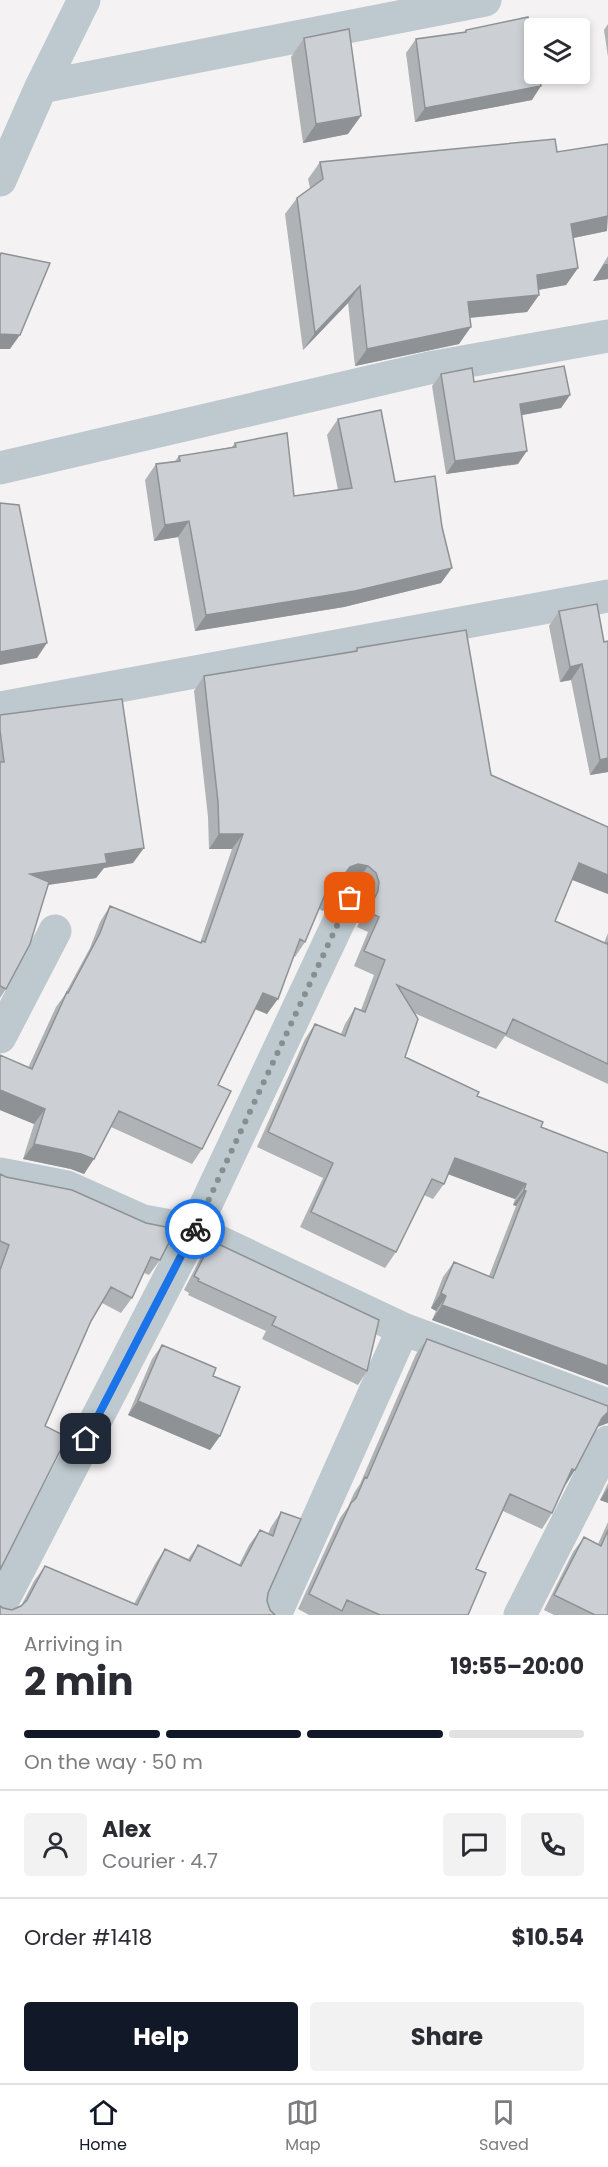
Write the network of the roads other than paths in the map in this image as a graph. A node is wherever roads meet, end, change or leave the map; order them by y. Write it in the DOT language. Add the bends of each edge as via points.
graph roads {
  1 [pos="84,0"];
  2 [pos="485,0"];
  3 [pos="41,87"];
  4 [pos="0,180"];
  5 [pos="608,336"];
  6 [pos="0,468"];
  7 [pos="608,596"];
  8 [pos="0,708"];
  9 [pos="350,898"];
  10 [pos="55,931"];
  11 [pos="0,1037"];
  12 [pos="0,1174"];
  13 [pos="194,1230"];
  14 [pos="402,1329"];
  15 [pos="608,1406"];
  16 [pos="608,1442"];
  17 [pos="0,1606"];
  18 [pos="275,1615"];
  19 [pos="520,1615"];
  1 -- 3 [label="street"];
  2 -- 3 [label="street"];
  3 -- 4 [label="street"];
  5 -- 6 [label="street" via="429,368"];
  7 -- 8 [label="street"];
  9 -- 13 [label="street"];
  10 -- 11 [label="street"];
  12 -- 13 [label="street" via="67,1187 143,1221"];
  13 -- 14 [label="street"];
  13 -- 17 [label="street"];
  14 -- 15 [label="street"];
  14 -- 18 [label="street"];
  16 -- 19 [label="street"];
}
